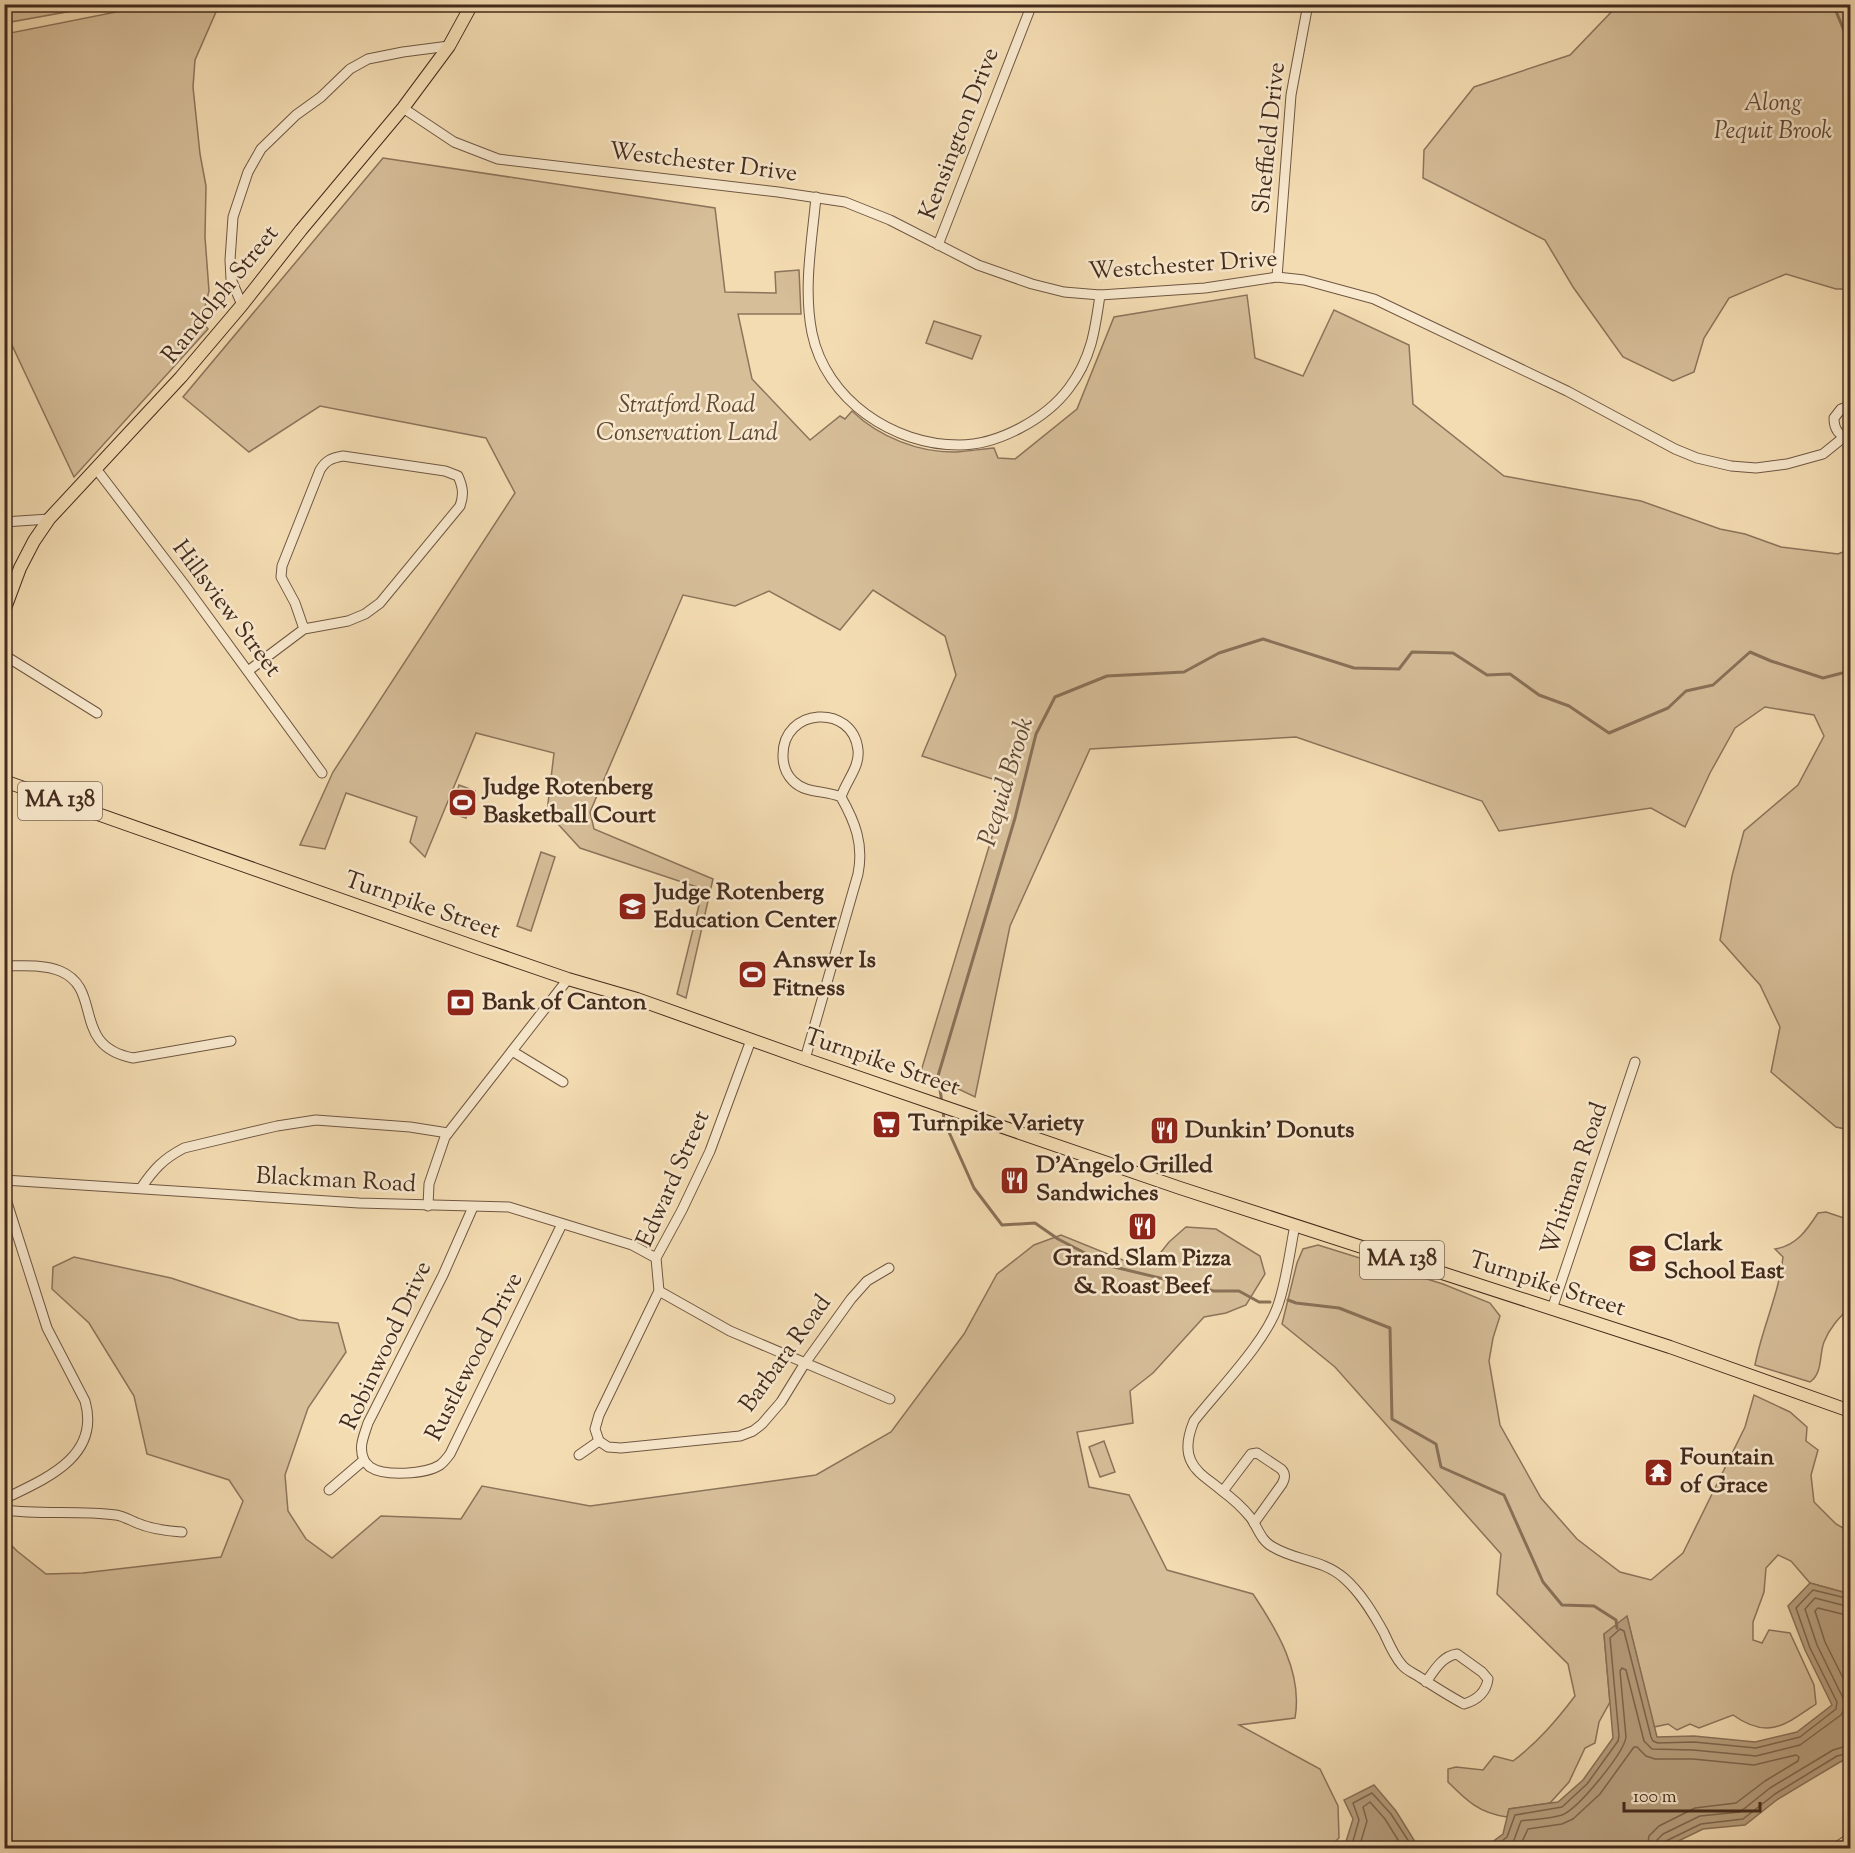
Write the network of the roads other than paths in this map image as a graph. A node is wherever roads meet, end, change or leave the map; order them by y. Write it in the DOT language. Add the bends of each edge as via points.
graph roads {
  1 [pos="472,4"];
  2 [pos="1032,4"];
  3 [pos="1308,4"];
  4 [pos="449,46"];
  5 [pos="403,108"];
  6 [pos="816,197"];
  7 [pos="938,245"];
  8 [pos="1277,277"];
  9 [pos="1100,295"];
  10 [pos="242,305"];
  11 [pos="1851,406"];
  12 [pos="1847,438"];
  13 [pos="97,470"];
  14 [pos="49,519"];
  15 [pos="4,522"];
  16 [pos="4,611"];
  17 [pos="304,629"];
  18 [pos="4,655"];
  19 [pos="248,671"];
  20 [pos="97,712"];
  21 [pos="322,773"];
  22 [pos="4,781"];
  23 [pos="841,797"];
  24 [pos="4,966"];
  25 [pos="568,979"];
  26 [pos="751,1040"];
  27 [pos="231,1041"];
  28 [pos="512,1051"];
  29 [pos="805,1059"];
  30 [pos="1635,1062"];
  31 [pos="563,1082"];
  32 [pos="448,1133"];
  33 [pos="4,1180"];
  34 [pos="141,1188"];
  35 [pos="4,1192"];
  36 [pos="428,1206"];
  37 [pos="473,1207"];
  38 [pos="562,1224"];
  39 [pos="1295,1225"];
  40 [pos="656,1258"];
  41 [pos="889,1268"];
  42 [pos="660,1291"];
  43 [pos="1552,1309"];
  44 [pos="805,1363"];
  45 [pos="890,1399"];
  46 [pos="1851,1411"];
  47 [pos="600,1441"];
  48 [pos="579,1455"];
  49 [pos="364,1460"];
  50 [pos="329,1490"];
  51 [pos="1223,1491"];
  52 [pos="4,1499"];
  53 [pos="4,1510"];
  54 [pos="1254,1524"];
  55 [pos="182,1532"];
  56 [pos="1426,1682"];
  57 [pos="1851,1838"];
  58 [pos="1835,1848"];
  1 -- 4 [label="main road, Randolph Street"];
  2 -- 7 [label="street, Kensington Drive"];
  3 -- 8 [label="street, Sheffield Drive" via="1291,95"];
  4 -- 5 [label="main road, Randolph Street"];
  4 -- 10 [label="street" via="368,59 350,69 261,149 248,172 233,217 231,279"];
  5 -- 6 [label="street, Westchester Drive" via="454,142 498,159"];
  5 -- 10 [label="main road, Randolph Street"];
  6 -- 7 [label="street, Westchester Drive" via="866,210"];
  6 -- 9 [label="street" via="809,306 812,334 822,361 850,401 871,419 912,438 960,445 983,442 1005,435 1050,409 1068,389 1091,348"];
  7 -- 9 [label="street, Westchester Drive" via="978,265 1032,284"];
  8 -- 9 [label="street, Westchester Drive" via="1205,288"];
  8 -- 12 [label="street, Westchester Drive" via="1304,280 1374,299 1697,458 1756,468 1787,464 1823,454"];
  10 -- 13 [label="main road, Randolph Street"];
  11 -- 12 [label="street, Westchester Drive" via="1841,409 1834,418 1836,430"];
  13 -- 14 [label="main road, Randolph Street"];
  13 -- 19 [label="street, Hillsview Street"];
  14 -- 15 [label="street"];
  14 -- 16 [label="main road, Randolph Street" via="20,568"];
  17 -- 17 [label="street" via="281,577 282,566 325,462 343,456 431,468 458,476 463,498 460,506 380,603 348,621"];
  17 -- 19 [label="street"];
  18 -- 20 [label="street"];
  19 -- 21 [label="street, Hillsview Street"];
  22 -- 25 [label="main road, Turnpike Street / MA 138"];
  23 -- 23 [label="street" via="858,761 852,732 829,717 801,721 786,738 783,748 788,776 804,788"];
  23 -- 29 [label="street" via="858,833 860,863"];
  24 -- 27 [label="street" via="30,965 61,971 81,988 93,1030 100,1042 117,1055 133,1058"];
  25 -- 26 [label="main road, Turnpike Street / MA 138"];
  25 -- 28 [label="street"];
  26 -- 29 [label="main road, Turnpike Street / MA 138"];
  26 -- 40 [label="street, Edward Street" via="710,1151"];
  28 -- 31 [label="street"];
  28 -- 32 [label="street"];
  29 -- 39 [label="main road, Turnpike Street / MA 138"];
  30 -- 43 [label="street, Whitman Road"];
  32 -- 34 [label="street" via="410,1126 316,1120 277,1126 184,1148 154,1168"];
  32 -- 36 [label="street" via="429,1184"];
  33 -- 34 [label="street, Blackman Road"];
  34 -- 36 [label="street, Blackman Road"];
  35 -- 52 [label="street" via="47,1328 85,1401 88,1423 76,1454 63,1467"];
  36 -- 37 [label="street, Blackman Road"];
  37 -- 38 [label="street, Blackman Road" via="509,1207"];
  37 -- 49 [label="street, Robinwood Drive" via="368,1423 361,1444"];
  38 -- 40 [label="street, Blackman Road" via="632,1245"];
  38 -- 49 [label="street, Rustlewood Drive" via="450,1454 429,1470 398,1473 379,1471"];
  39 -- 43 [label="main road, Turnpike Street / MA 138"];
  39 -- 51 [label="street" via="1273,1317 1189,1432 1190,1460"];
  40 -- 42 [label="street, Edward Street"];
  41 -- 44 [label="street, Barbara Road" via="867,1281 850,1299"];
  42 -- 44 [label="street" via="730,1331"];
  42 -- 47 [label="street" via="599,1415 595,1429"];
  43 -- 46 [label="main road, Turnpike Street / MA 138"];
  44 -- 45 [label="street"];
  44 -- 47 [label="street, Barbara Road" via="781,1402 753,1431 740,1436 621,1448 608,1447"];
  47 -- 48 [label="street"];
  49 -- 50 [label="street, Robinwood Drive"];
  51 -- 54 [label="street"];
  51 -- 54 [label="street" via="1251,1454 1257,1453 1281,1468 1285,1478"];
  53 -- 55 [label="street" via="120,1515 139,1524"];
  54 -- 56 [label="street" via="1270,1546 1319,1562 1342,1576 1368,1606 1401,1664"];
  56 -- 56 [label="street" via="1442,1661 1457,1654 1488,1679 1482,1694 1464,1704"];
  57 -- 58 [label="street"];
}
